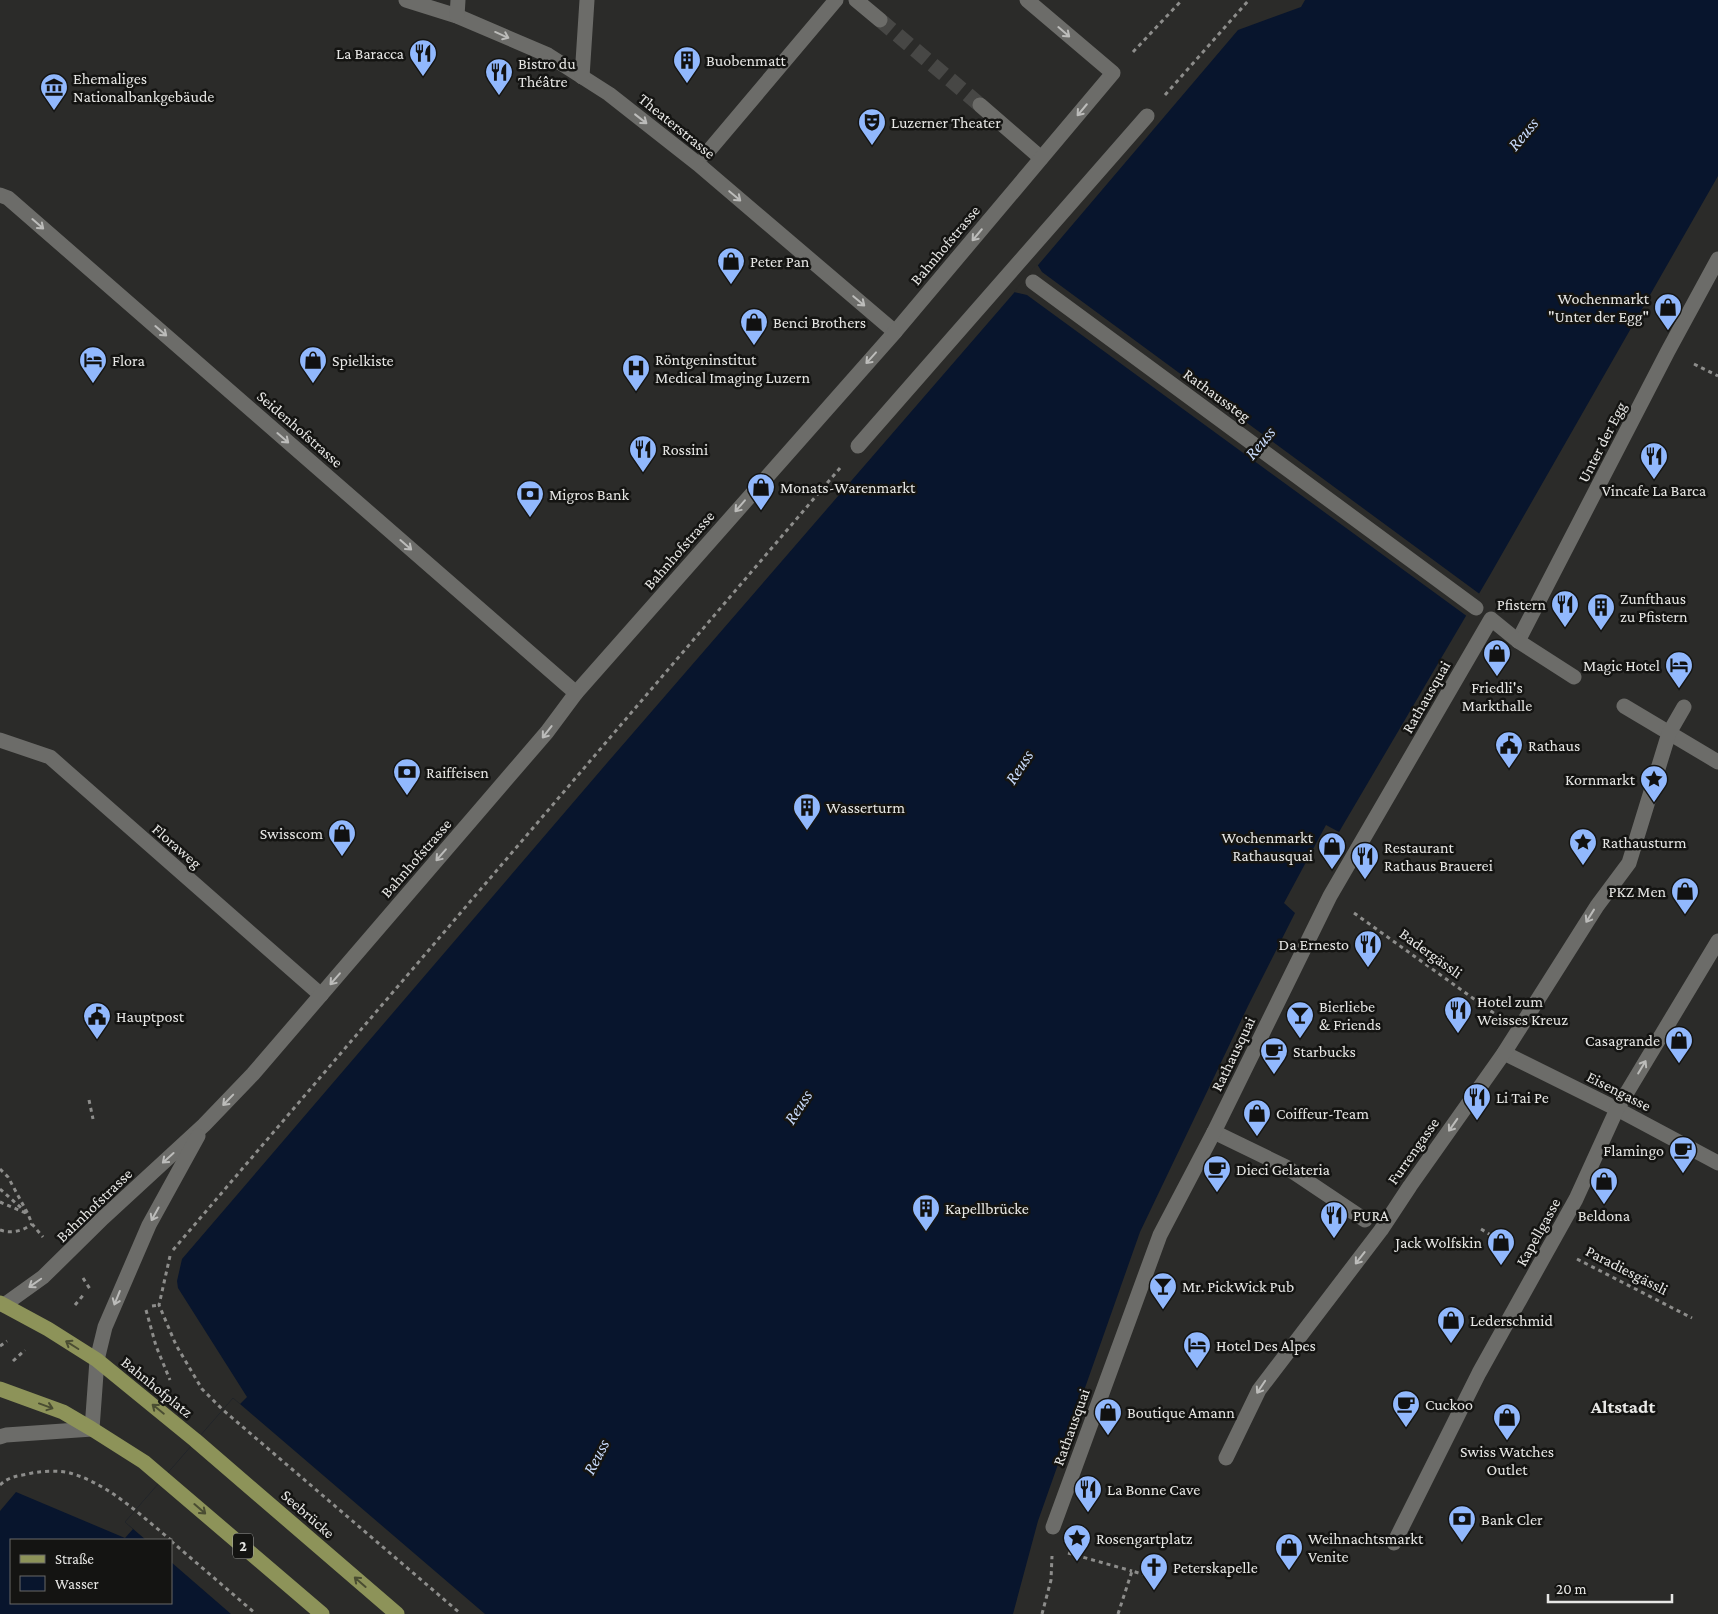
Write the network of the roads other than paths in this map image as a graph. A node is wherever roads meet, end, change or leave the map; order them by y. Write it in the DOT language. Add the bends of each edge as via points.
graph roads {
  1 [pos="406,0"];
  2 [pos="458,0"];
  3 [pos="587,0"];
  4 [pos="836,0"];
  5 [pos="856,0"];
  6 [pos="1027,0"];
  7 [pos="457,16"];
  8 [pos="880,20"];
  9 [pos="582,77"];
  10 [pos="980,105"];
  11 [pos="1147,116"];
  12 [pos="706,154"];
  13 [pos="1041,158"];
  14 [pos="0,195"];
  15 [pos="1718,259"];
  16 [pos="1033,282"];
  17 [pos="895,332"];
  18 [pos="858,446"];
  19 [pos="1476,608"];
  20 [pos="1518,641"];
  21 [pos="1574,678"];
  22 [pos="576,692"];
  23 [pos="1624,706"];
  24 [pos="1684,707"];
  25 [pos="1669,733"];
  26 [pos="0,740"];
  27 [pos="1718,762"];
  28 [pos="1718,941"];
  29 [pos="321,995"];
  30 [pos="1504,1053"];
  31 [pos="1617,1109"];
  32 [pos="204,1125"];
  33 [pos="1214,1132"];
  34 [pos="1718,1163"];
  35 [pos="1365,1220"];
  36 [pos="2,1304"];
  37 [pos="97,1360"];
  38 [pos="0,1389"];
  39 [pos="92,1429"];
  40 [pos="0,1437"];
  41 [pos="195,1440"];
  42 [pos="1226,1458"];
  43 [pos="1052,1526"];
  44 [pos="1394,1543"];
  45 [pos="322,1614"];
  46 [pos="397,1614"];
  1 -- 7 [label="street, Theaterstrasse"];
  2 -- 7 [label="street"];
  3 -- 9 [label="street"];
  4 -- 12 [label="street"];
  5 -- 8 [label="street"];
  6 -- 13 [label="street, Bahnhofstrasse, one-way" via="1113,73"];
  7 -- 9 [label="street, Theaterstrasse, one-way" via="548,56"];
  9 -- 17 [label="street, Theaterstrasse, one-way" via="609,94 698,164"];
  10 -- 13 [label="street"];
  11 -- 18 [label="street"];
  13 -- 17 [label="street, Bahnhofstrasse, one-way"];
  14 -- 22 [label="street, Seidenhofstrasse, one-way" via="8,198"];
  15 -- 20 [label="street, Unter der Egg"];
  16 -- 19 [label="street, Rathaussteg"];
  17 -- 22 [label="street, Bahnhofstrasse, one-way"];
  20 -- 21 [label="street"];
  20 -- 33 [label="street, Rathausquai" via="1491,619 1330,896"];
  22 -- 29 [label="street, Bahnhofstrasse, one-way" via="547,732"];
  23 -- 25 [label="street"];
  24 -- 25 [label="street, Furrengasse"];
  25 -- 27 [label="street"];
  25 -- 30 [label="street, Furrengasse, one-way" via="1629,863 1597,906"];
  26 -- 29 [label="street, Floraweg" via="50,757"];
  31 -- 28 [label="street, Kapellgasse, one-way"];
  29 -- 32 [label="street, Bahnhofstrasse, one-way"];
  30 -- 31 [label="street, Eisengasse"];
  30 -- 42 [label="street, Furrengasse, one-way" via="1415,1188 1259,1390"];
  31 -- 34 [label="street, Eisengasse"];
  31 -- 44 [label="street, Kapellgasse" via="1576,1199 1479,1373"];
  32 -- 36 [label="street, Bahnhofstrasse, one-way" via="43,1277"];
  32 -- 37 [label="street, Bahnhofstrasse, one-way" via="136,1253 105,1327"];
  33 -- 35 [label="street" via="1286,1167"];
  33 -- 43 [label="street, Rathausquai" via="1160,1235"];
  37 -- 36 [label="main road, Bahnhofplatz, one-way"];
  37 -- 39 [label="street, Bahnhofplatz"];
  41 -- 37 [label="main road, Bahnhofplatz, one-way"];
  38 -- 39 [label="main road, 2, one-way" via="63,1412"];
  39 -- 40 [label="street"];
  39 -- 45 [label="main road, 2, one-way" via="163,1477"];
  46 -- 41 [label="main road, Seebrücke, one-way"];
}
